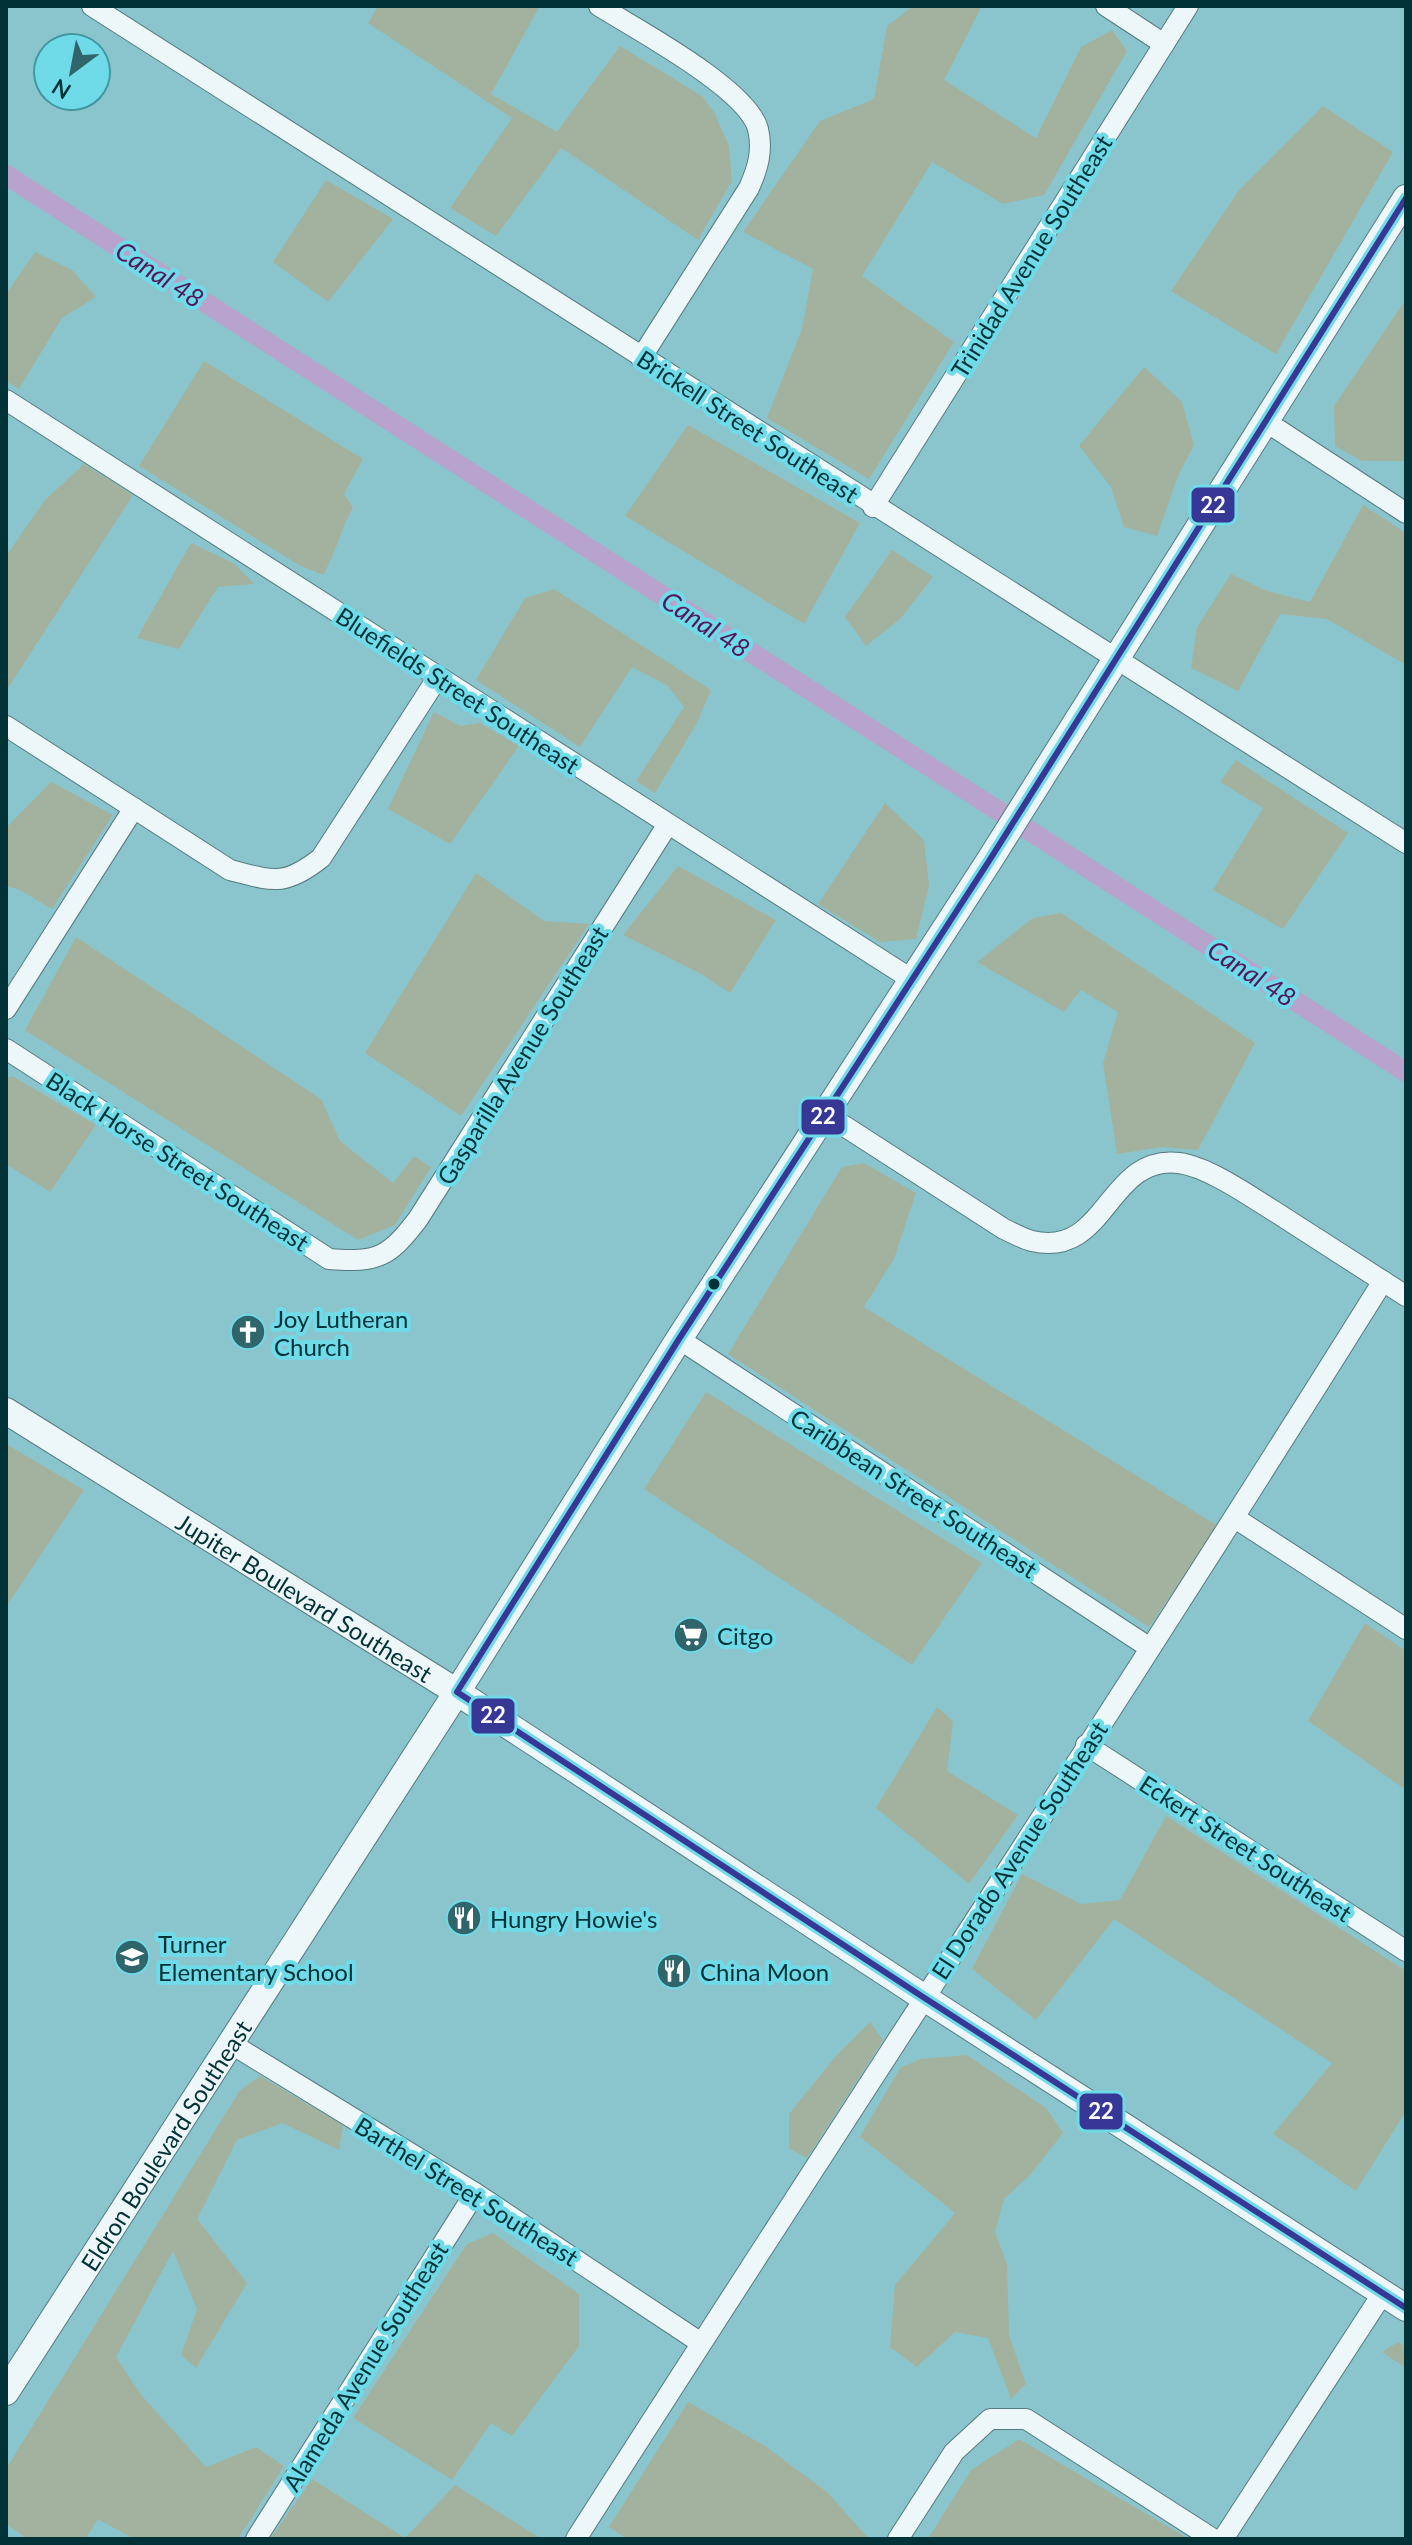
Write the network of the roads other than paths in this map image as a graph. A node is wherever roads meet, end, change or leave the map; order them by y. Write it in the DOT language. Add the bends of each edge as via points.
graph roads {
  1 [pos="92,6"];
  2 [pos="599,6"];
  3 [pos="1106,6"];
  4 [pos="1188,6"];
  5 [pos="1164,44"];
  6 [pos="1406,198"];
  7 [pos="641,358"];
  8 [pos="6,400"];
  9 [pos="1265,421"];
  10 [pos="873,507"];
  11 [pos="1406,513"];
  12 [pos="1116,657"];
  13 [pos="438,677"];
  14 [pos="6,726"];
  15 [pos="134,808"];
  16 [pos="668,824"];
  17 [pos="1406,843"];
  18 [pos="911,979"];
  19 [pos="6,1009"];
  20 [pos="6,1049"];
  21 [pos="824,1113"];
  22 [pos="354,1261"];
  23 [pos="1383,1281"];
  24 [pos="1406,1296"];
  25 [pos="679,1339"];
  26 [pos="6,1411"];
  27 [pos="1235,1518"];
  28 [pos="1406,1629"];
  29 [pos="1150,1648"];
  30 [pos="457,1692"];
  31 [pos="1086,1745"];
  32 [pos="1406,1951"];
  33 [pos="923,1997"];
  34 [pos="230,2043"];
  35 [pos="475,2193"];
  36 [pos="1383,2293"];
  37 [pos="1406,2308"];
  38 [pos="701,2343"];
  39 [pos="6,2392"];
  40 [pos="256,2539"];
  41 [pos="576,2539"];
  42 [pos="898,2539"];
  43 [pos="1213,2539"];
  44 [pos="1223,2539"];
  1 -- 7 [label="street, Brickell Street Southeast"];
  2 -- 7 [label="street" via="728,88 758,128 760,164 749,188"];
  3 -- 5 [label="street"];
  4 -- 5 [label="street, Trinidad Avenue Southeast"];
  5 -- 10 [label="street, Trinidad Avenue Southeast"];
  6 -- 9 [label="street, Eldron Boulevard Southeast"];
  7 -- 10 [label="street, Brickell Street Southeast"];
  8 -- 13 [label="street, Bluefields Street Southeast"];
  9 -- 11 [label="street"];
  9 -- 12 [label="street, Eldron Boulevard Southeast"];
  10 -- 12 [label="street, Brickell Street Southeast"];
  12 -- 17 [label="street, Brickell Street Southeast"];
  12 -- 18 [label="street, Eldron Boulevard Southeast"];
  13 -- 15 [label="street" via="321,858 298,876 281,880 230,870"];
  13 -- 16 [label="street, Bluefields Street Southeast"];
  14 -- 15 [label="street"];
  15 -- 19 [label="street"];
  16 -- 18 [label="street, Bluefields Street Southeast"];
  16 -- 22 [label="street, Gasparilla Avenue Southeast" via="418,1219 397,1247"];
  18 -- 21 [label="street, Eldron Boulevard Southeast"];
  20 -- 22 [label="street, Black Horse Street Southeast" via="329,1259"];
  21 -- 23 [label="street" via="1004,1229 1034,1242 1066,1241 1095,1222 1121,1185 1146,1165 1179,1163 1224,1180"];
  21 -- 25 [label="street, Eldron Boulevard Southeast"];
  23 -- 24 [label="street"];
  23 -- 27 [label="street, El Dorado Avenue Southeast"];
  25 -- 29 [label="street, Caribbean Street Southeast"];
  25 -- 30 [label="street, Eldron Boulevard Southeast"];
  26 -- 30 [label="street, Jupiter Boulevard Southeast"];
  27 -- 28 [label="street"];
  27 -- 29 [label="street, El Dorado Avenue Southeast"];
  29 -- 31 [label="street, El Dorado Avenue Southeast"];
  30 -- 33 [label="street, Jupiter Boulevard Southeast"];
  30 -- 34 [label="street, Eldron Boulevard Southeast"];
  31 -- 32 [label="street, Eckert Street Southeast"];
  31 -- 33 [label="street, El Dorado Avenue Southeast"];
  33 -- 36 [label="street, Jupiter Boulevard Southeast"];
  33 -- 38 [label="street, El Dorado Avenue Southeast"];
  34 -- 35 [label="street, Barthel Street Southeast"];
  34 -- 39 [label="street, Eldron Boulevard Southeast"];
  35 -- 38 [label="street, Barthel Street Southeast"];
  35 -- 40 [label="street, Alameda Avenue Southeast"];
  36 -- 37 [label="street, Jupiter Boulevard Southeast"];
  36 -- 44 [label="street"];
  38 -- 41 [label="street, El Dorado Avenue Southeast"];
  42 -- 43 [label="street" via="954,2452 990,2419 1026,2419"];
}
